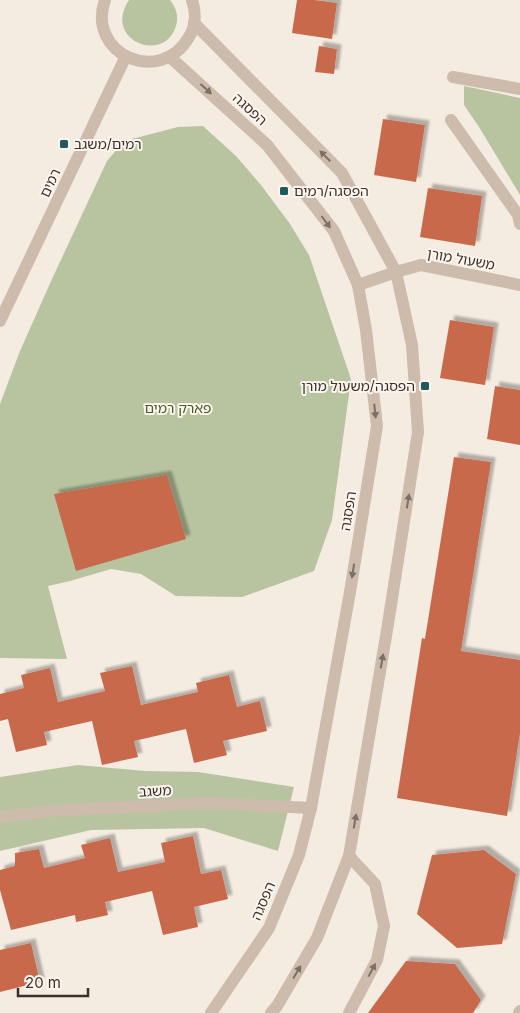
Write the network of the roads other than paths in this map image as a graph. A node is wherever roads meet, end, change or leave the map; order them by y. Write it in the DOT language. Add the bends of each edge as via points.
graph roads {
  1 [pos="105,0"];
  2 [pos="192,0"];
  3 [pos="194,24"];
  4 [pos="126,56"];
  5 [pos="170,57"];
  6 [pos="453,77"];
  7 [pos="520,89"];
  8 [pos="451,120"];
  9 [pos="520,224"];
  10 [pos="396,272"];
  11 [pos="520,285"];
  12 [pos="358,286"];
  13 [pos="0,321"];
  14 [pos="311,808"];
  15 [pos="0,817"];
  16 [pos="349,856"];
  17 [pos="212,1013"];
  18 [pos="271,1013"];
  19 [pos="349,1013"];
  1 -- 4 [label="street" via="102,23 107,38 116,50"];
  2 -- 3 [label="street"];
  3 -- 5 [label="street" via="184,45"];
  10 -- 3 [label="street, הפסגה, one-way" via="342,173"];
  4 -- 5 [label="street" via="144,62 159,62"];
  4 -- 13 [label="street, רמים"];
  5 -- 12 [label="street, הפסגה, one-way" via="267,145 334,232"];
  6 -- 7 [label="street"];
  8 -- 9 [label="street" via="518,215"];
  10 -- 11 [label="street, משעול מורן" via="421,266"];
  10 -- 12 [label="street, משעול מורן"];
  16 -- 10 [label="street, הפסגה, one-way" via="418,432 412,345"];
  12 -- 14 [label="street, הפסגה, one-way" via="377,426"];
  14 -- 15 [label="street, משגב" via="206,803 49,811"];
  14 -- 17 [label="street, הפסגה" via="299,855 269,928"];
  18 -- 16 [label="street, הפסגה, one-way" via="317,938"];
  19 -- 16 [label="street, one-way" via="377,960 384,926 375,884"];
}
